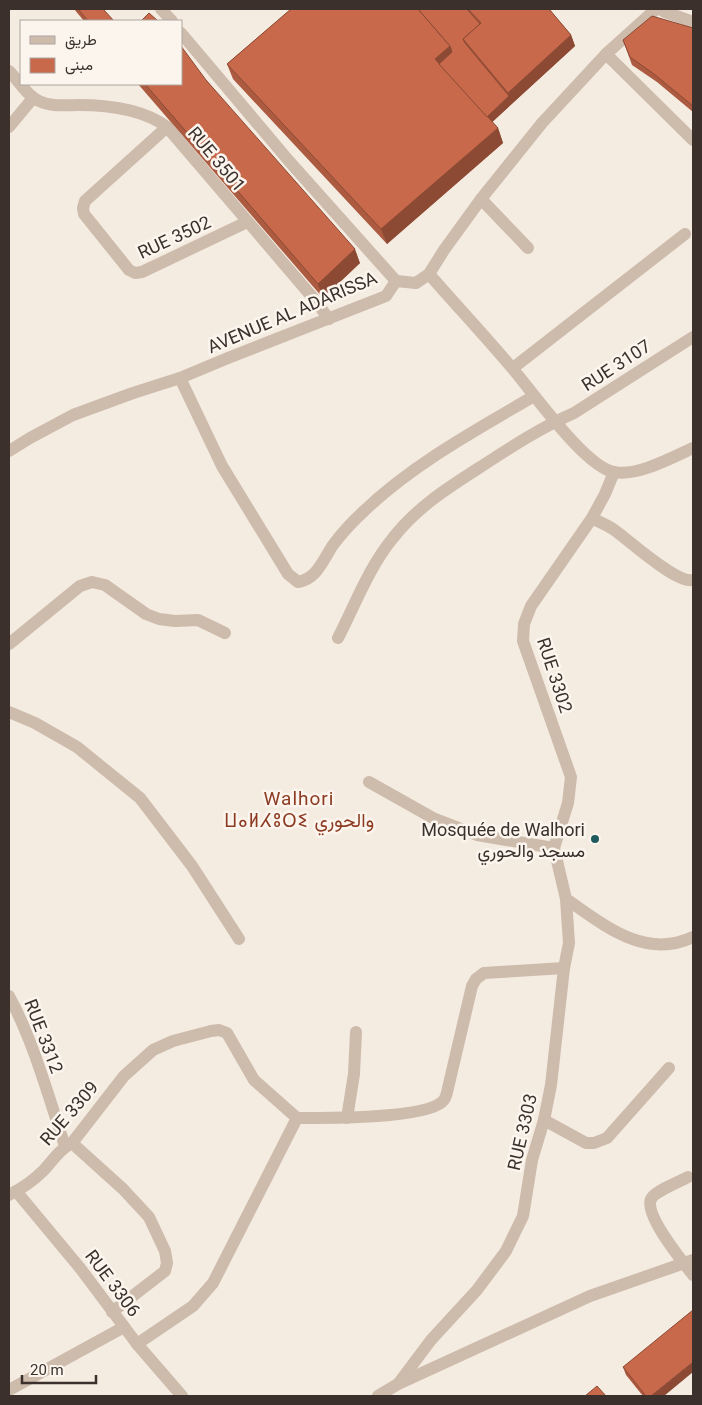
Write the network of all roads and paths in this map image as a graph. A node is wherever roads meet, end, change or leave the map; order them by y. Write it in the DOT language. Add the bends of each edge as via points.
graph roads {
  1 [pos="161,9"];
  2 [pos="658,9"];
  3 [pos="171,20"];
  4 [pos="693,22"];
  5 [pos="182,34"];
  6 [pos="606,54"];
  7 [pos="9,71"];
  8 [pos="20,83"];
  9 [pos="21,85"];
  10 [pos="33,98"];
  11 [pos="9,127"];
  12 [pos="167,127"];
  13 [pos="693,140"];
  14 [pos="481,199"];
  15 [pos="247,222"];
  16 [pos="685,234"];
  17 [pos="528,248"];
  18 [pos="428,274"];
  19 [pos="396,281"];
  20 [pos="330,319"];
  21 [pos="693,337"];
  22 [pos="512,368"];
  23 [pos="180,378"];
  24 [pos="534,396"];
  25 [pos="555,421"];
  26 [pos="11,445"];
  27 [pos="693,448"];
  28 [pos="614,472"];
  29 [pos="592,518"];
  30 [pos="693,580"];
  31 [pos="225,633"];
  32 [pos="338,638"];
  33 [pos="9,644"];
  34 [pos="9,712"];
  35 [pos="369,782"];
  36 [pos="554,848"];
  37 [pos="566,899"];
  38 [pos="693,937"];
  39 [pos="239,939"];
  40 [pos="564,968"];
  41 [pos="9,996"];
  42 [pos="356,1032"];
  43 [pos="669,1068"];
  44 [pos="297,1118"];
  45 [pos="347,1118"];
  46 [pos="544,1120"];
  47 [pos="68,1145"];
  48 [pos="688,1177"];
  49 [pos="13,1193"];
  50 [pos="689,1262"];
  51 [pos="693,1275"];
  52 [pos="112,1312"];
  53 [pos="124,1327"];
  54 [pos="137,1344"];
  55 [pos="398,1384"];
  56 [pos="9,1390"];
  57 [pos="182,1396"];
  58 [pos="378,1396"];
  1 -- 3 [label="street"];
  2 -- 4 [label="street"];
  2 -- 6 [label="street"];
  5 -- 19 [label="street"];
  6 -- 13 [label="street"];
  6 -- 14 [label="street" via="542,123"];
  7 -- 8 [label="street"];
  9 -- 10 [label="street"];
  10 -- 11 [label="street"];
  10 -- 12 [label="street, RUE 3501" via="63,106 128,111 146,115"];
  12 -- 15 [label="street, RUE 3501"];
  12 -- 15 [label="street, RUE 3502" via="96,190 83,208 84,214 129,270 142,272"];
  14 -- 17 [label="street"];
  14 -- 18 [label="street"];
  15 -- 20 [label="street, RUE 3501"];
  16 -- 22 [label="street"];
  18 -- 19 [label="street, AVENUE AL ADARISSA" via="416,283"];
  18 -- 22 [label="street"];
  19 -- 20 [label="street, AVENUE AL ADARISSA" via="386,296"];
  20 -- 23 [label="street, AVENUE AL ADARISSA"];
  21 -- 25 [label="street, RUE 3107" via="574,413"];
  22 -- 24 [label="street"];
  23 -- 24 [label="street" via="222,466 288,574 298,582 316,573 334,544 363,511 403,478"];
  23 -- 26 [label="street, AVENUE AL ADARISSA" via="73,415"];
  24 -- 25 [label="street"];
  25 -- 28 [label="street" via="597,464"];
  25 -- 32 [label="street, RUE 3107" via="439,494 413,515 374,565"];
  27 -- 28 [label="street" via="636,471"];
  28 -- 29 [label="street, RUE 3302"];
  29 -- 30 [label="street" via="611,528 674,576"];
  29 -- 36 [label="street, RUE 3302" via="531,606 524,624 523,641 572,777 568,803"];
  31 -- 33 [label="street" via="198,620 159,619 146,614 105,586 92,582 80,586"];
  34 -- 39 [label="street" via="77,748 140,798 192,866"];
  35 -- 36 [label="street" via="433,818 476,834"];
  36 -- 37 [label="street, RUE 3303"];
  37 -- 38 [label="street" via="611,930 645,944 671,945"];
  37 -- 40 [label="street, RUE 3303" via="569,943"];
  40 -- 45 [label="street" via="484,973 472,986 444,1101 433,1108 410,1113"];
  40 -- 46 [label="street, RUE 3303"];
  41 -- 47 [label="street, RUE 3312" via="19,1013"];
  42 -- 45 [label="street"];
  43 -- 46 [label="street" via="607,1138 586,1143"];
  44 -- 45 [label="street"];
  44 -- 47 [label="street, RUE 3309" via="254,1080 227,1033 211,1031 153,1050 124,1076"];
  44 -- 54 [label="street" via="213,1283 193,1306"];
  46 -- 55 [label="street, RUE 3303" via="532,1160 523,1216 506,1251"];
  47 -- 49 [label="street, RUE 3309"];
  47 -- 52 [label="street" via="124,1190 149,1217 165,1251 165,1271"];
  48 -- 50 [label="street" via="658,1193 652,1198 650,1208 659,1229"];
  49 -- 52 [label="street, RUE 3306" via="80,1268"];
  50 -- 51 [label="street"];
  50 -- 55 [label="street" via="590,1296"];
  52 -- 53 [label="street, RUE 3306"];
  53 -- 54 [label="street, RUE 3306"];
  53 -- 56 [label="street"];
  54 -- 57 [label="street, RUE 3306"];
  55 -- 58 [label="street"];
}
